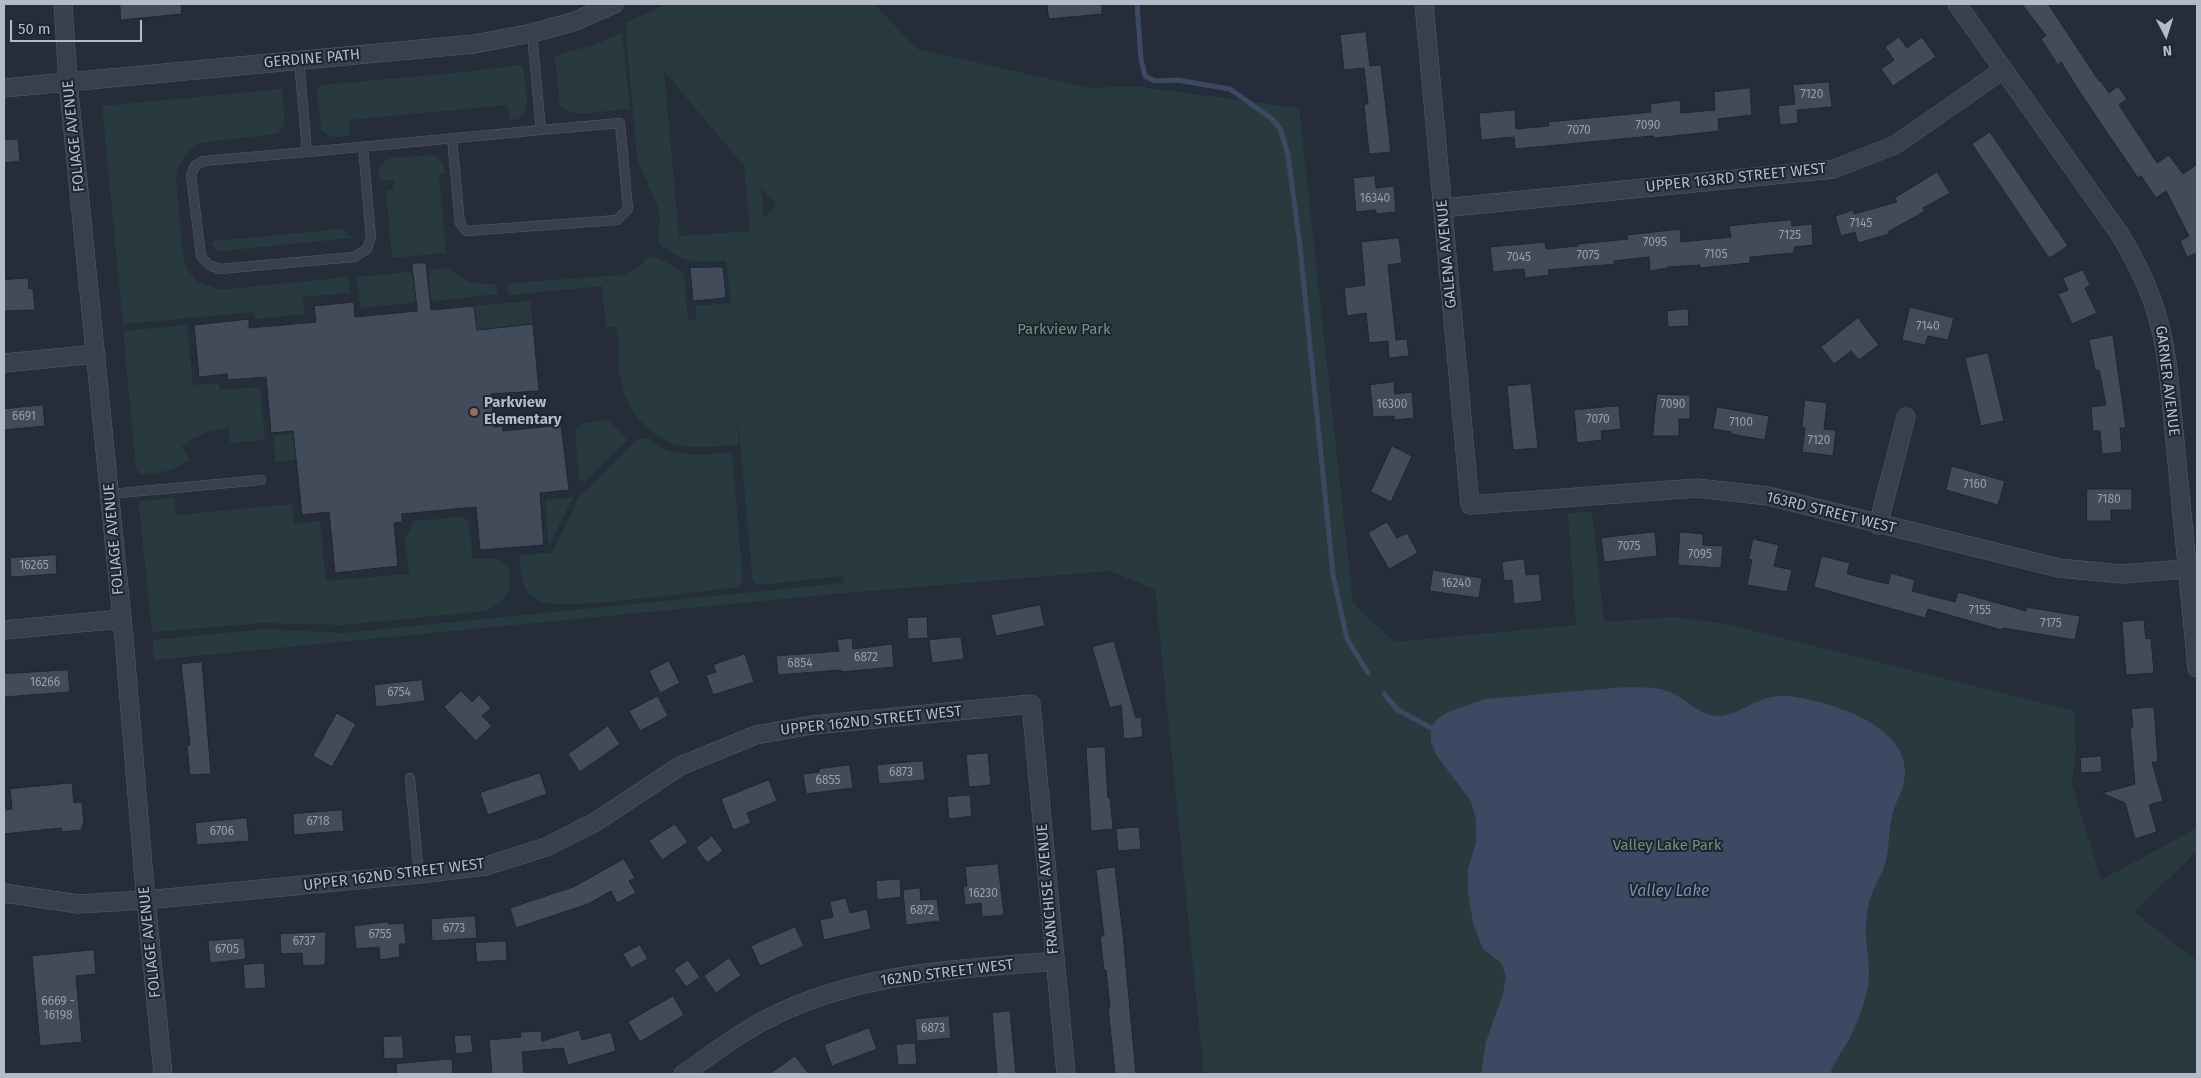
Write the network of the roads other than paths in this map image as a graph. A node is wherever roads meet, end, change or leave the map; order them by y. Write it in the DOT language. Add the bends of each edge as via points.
graph roads {
  1 [pos="63,4"];
  2 [pos="614,4"];
  3 [pos="1424,4"];
  4 [pos="1957,4"];
  5 [pos="532,33"];
  6 [pos="299,60"];
  7 [pos="2003,70"];
  8 [pos="68,82"];
  9 [pos="4,88"];
  10 [pos="541,130"];
  11 [pos="452,138"];
  12 [pos="363,147"];
  13 [pos="307,152"];
  14 [pos="1443,208"];
  15 [pos="96,354"];
  16 [pos="4,363"];
  17 [pos="1906,417"];
  18 [pos="262,480"];
  19 [pos="110,494"];
  20 [pos="1470,504"];
  21 [pos="1878,525"];
  22 [pos="2192,569"];
  23 [pos="121,619"];
  24 [pos="4,630"];
  25 [pos="2197,668"];
  26 [pos="1030,704"];
  27 [pos="410,778"];
  28 [pos="419,874"];
  29 [pos="4,893"];
  30 [pos="146,900"];
  31 [pos="1055,961"];
  32 [pos="163,1074"];
  33 [pos="683,1074"];
  34 [pos="1066,1074"];
  1 -- 8 [label="street, FOLIAGE AVENUE"];
  2 -- 5 [label="street, GERDINE PATH" via="572,22"];
  3 -- 14 [label="street, GALENA AVENUE"];
  4 -- 7 [label="street, GARNER AVENUE"];
  5 -- 6 [label="street, GERDINE PATH" via="474,44"];
  5 -- 10 [label="lane"];
  6 -- 8 [label="street, GERDINE PATH"];
  6 -- 13 [label="lane"];
  7 -- 14 [label="street, UPPER 163RD STREET WEST" via="1895,145 1834,169"];
  7 -- 22 [label="street, GARNER AVENUE" via="2119,233 2150,294 2163,333"];
  8 -- 9 [label="street, GERDINE PATH"];
  8 -- 15 [label="street, FOLIAGE AVENUE"];
  10 -- 11 [label="lane"];
  10 -- 11 [label="lane" via="620,123 628,209 617,220 466,231 460,223"];
  11 -- 12 [label="lane"];
  12 -- 13 [label="lane"];
  12 -- 13 [label="lane" via="371,237 366,249 354,257 220,269 209,265 201,256 191,175 195,166 203,161"];
  14 -- 20 [label="street, GALENA AVENUE"];
  15 -- 16 [label="street"];
  15 -- 19 [label="street, FOLIAGE AVENUE"];
  17 -- 21 [label="street"];
  18 -- 19 [label="lane"];
  19 -- 23 [label="street, FOLIAGE AVENUE"];
  20 -- 21 [label="street, 163RD STREET WEST" via="1697,488 1768,496"];
  21 -- 22 [label="street, 163RD STREET WEST" via="2059,568 2122,574"];
  22 -- 25 [label="street, GARNER AVENUE"];
  23 -- 24 [label="street"];
  23 -- 30 [label="street, FOLIAGE AVENUE"];
  26 -- 28 [label="street, UPPER 162ND STREET WEST" via="812,725 756,735 680,766 597,821 546,847 486,866"];
  26 -- 31 [label="street, FRANCHISE AVENUE"];
  27 -- 28 [label="lane"];
  28 -- 30 [label="street, UPPER 162ND STREET WEST"];
  29 -- 30 [label="street, UPPER 162ND STREET WEST" via="78,904"];
  30 -- 32 [label="street, FOLIAGE AVENUE"];
  31 -- 33 [label="street, 162ND STREET WEST" via="898,976 831,992 768,1018"];
  31 -- 34 [label="street, FRANCHISE AVENUE"];
}
